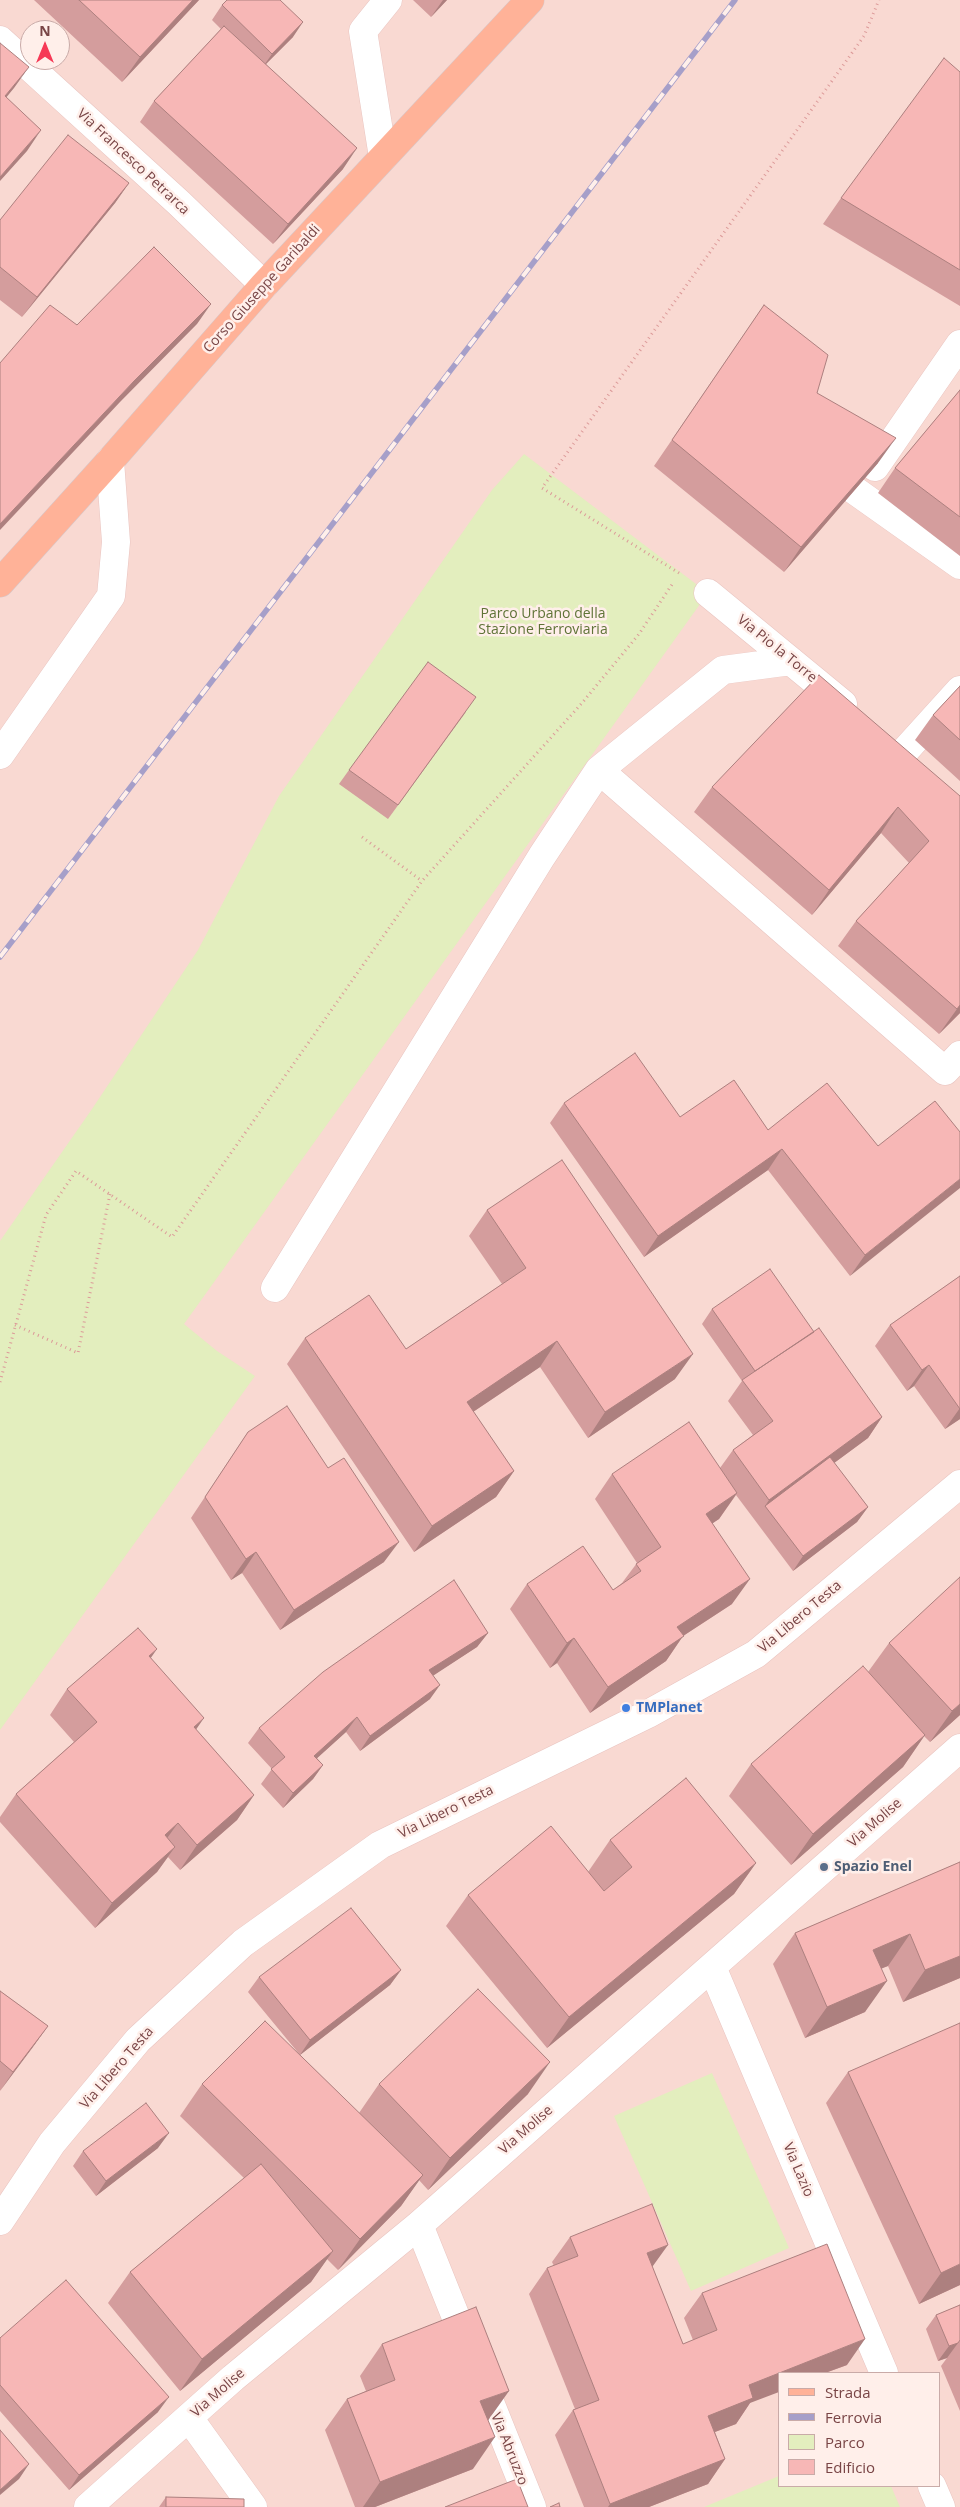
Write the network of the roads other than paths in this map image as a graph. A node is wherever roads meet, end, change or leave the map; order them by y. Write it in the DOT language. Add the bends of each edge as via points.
graph roads {
  1 [pos="388,0"];
  2 [pos="530,0"];
  3 [pos="0,40"];
  4 [pos="383,157"];
  5 [pos="264,285"];
  6 [pos="960,344"];
  7 [pos="110,462"];
  8 [pos="854,490"];
  9 [pos="835,512"];
  10 [pos="960,565"];
  11 [pos="0,583"];
  12 [pos="708,593"];
  13 [pos="791,660"];
  14 [pos="960,690"];
  15 [pos="2,751"];
  16 [pos="903,753"];
  17 [pos="599,770"];
  18 [pos="924,772"];
  19 [pos="960,1055"];
  20 [pos="275,1288"];
  21 [pos="960,1484"];
  22 [pos="960,1748"];
  23 [pos="712,1967"];
  24 [pos="0,2221"];
  25 [pos="419,2225"];
  26 [pos="884,2372"];
  27 [pos="189,2418"];
  28 [pos="932,2487"];
  29 [pos="88,2507"];
  30 [pos="254,2507"];
  31 [pos="532,2507"];
  32 [pos="941,2507"];
  1 -- 4 [label="street" via="363,31"];
  2 -- 4 [label="main road, Corso Giuseppe Garibaldi"];
  3 -- 5 [label="street, Via Francesco Petrarca"];
  4 -- 5 [label="main road, Corso Giuseppe Garibaldi"];
  5 -- 7 [label="main road, Corso Giuseppe Garibaldi"];
  6 -- 8 [label="street" via="878,463"];
  7 -- 11 [label="main road, Corso Giuseppe Garibaldi"];
  7 -- 15 [label="street" via="116,542 111,596"];
  8 -- 9 [label="street"];
  8 -- 10 [label="street"];
  12 -- 13 [label="street, Via Pio la Torre"];
  13 -- 16 [label="street, Via Pio la Torre"];
  13 -- 17 [label="street" via="723,670"];
  14 -- 16 [label="street"];
  16 -- 18 [label="street, Via Pio la Torre"];
  17 -- 19 [label="street" via="945,1070"];
  17 -- 20 [label="street" via="542,856"];
  21 -- 24 [label="street, Via Libero Testa" via="756,1654 648,1714 380,1845 243,1943 138,2040 52,2143"];
  22 -- 23 [label="street, Via Molise"];
  23 -- 25 [label="street, Via Molise"];
  23 -- 26 [label="street, Via Lazio"];
  25 -- 27 [label="street, Via Molise"];
  25 -- 31 [label="street, Via Abruzzo"];
  27 -- 29 [label="street, Via Molise"];
  27 -- 30 [label="street"];
  28 -- 32 [label="street"];
}
